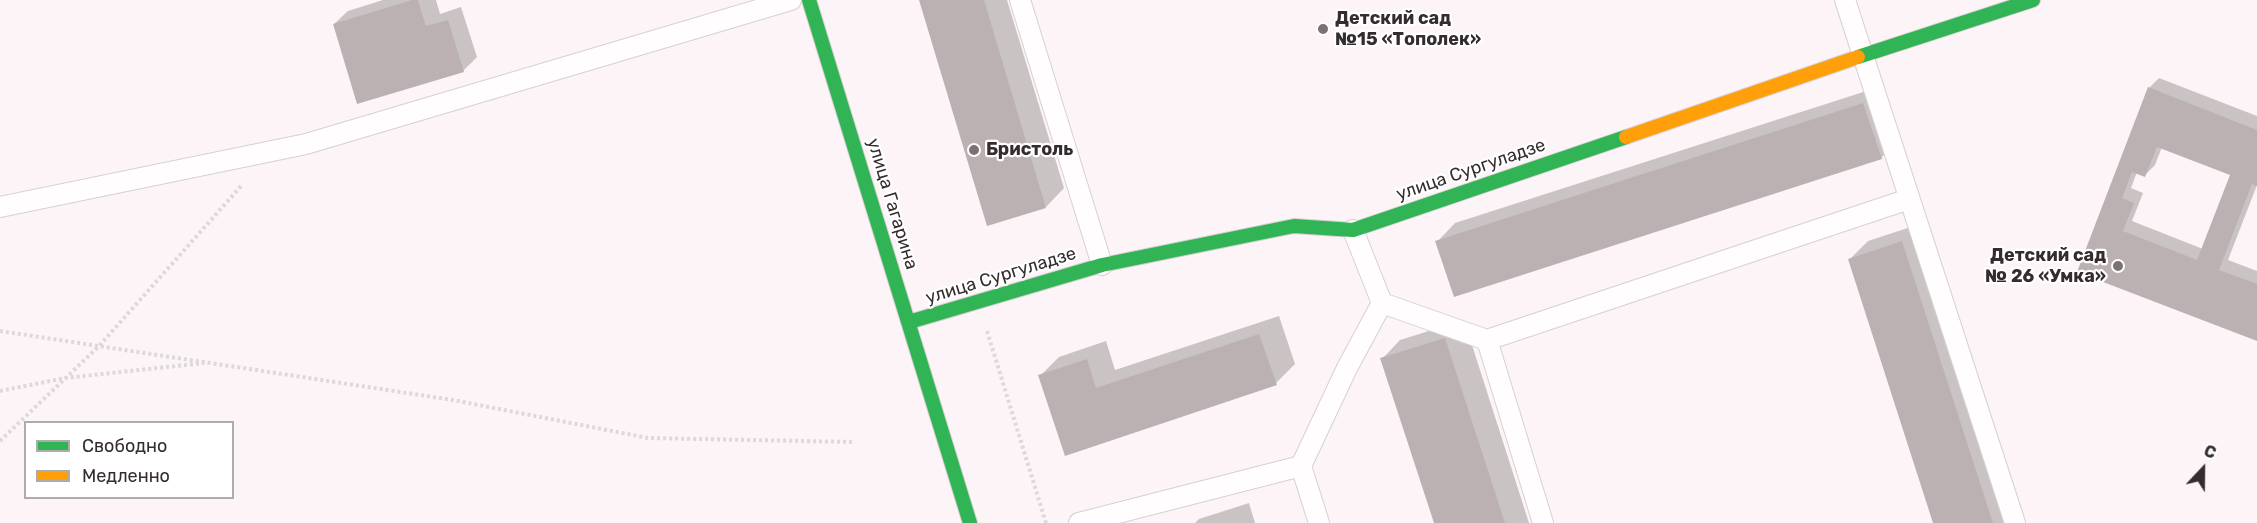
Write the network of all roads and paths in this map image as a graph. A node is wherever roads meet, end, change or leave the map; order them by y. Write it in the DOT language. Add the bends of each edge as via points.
graph roads {
  1 [pos="791,0"];
  2 [pos="809,0"];
  3 [pos="1020,0"];
  4 [pos="1845,0"];
  5 [pos="2033,0"];
  6 [pos="1862,56"];
  7 [pos="273,151"];
  8 [pos="1909,199"];
  9 [pos="0,207"];
  10 [pos="1353,230"];
  11 [pos="1102,265"];
  12 [pos="978,302"];
  13 [pos="1382,303"];
  14 [pos="909,322"];
  15 [pos="0,331"];
  16 [pos="1487,340"];
  17 [pos="100,345"];
  18 [pos="212,363"];
  19 [pos="66,378"];
  20 [pos="0,391"];
  21 [pos="0,441"];
  22 [pos="854,442"];
  23 [pos="1301,466"];
  24 [pos="970,523"];
  25 [pos="1046,523"];
  26 [pos="1079,523"];
  27 [pos="1319,523"];
  28 [pos="1543,523"];
  29 [pos="2015,523"];
  1 -- 7 [label="lane"];
  2 -- 14 [label="street, улица Гагарина"];
  3 -- 11 [label="lane"];
  4 -- 6 [label="lane"];
  5 -- 6 [label="street, улица Сургуладзе"];
  6 -- 8 [label="lane"];
  6 -- 10 [label="street, улица Сургуладзе"];
  7 -- 9 [label="lane"];
  7 -- 17 [label="path"];
  8 -- 16 [label="lane"];
  8 -- 29 [label="lane"];
  10 -- 11 [label="street, улица Сургуладзе" via="1294,226"];
  10 -- 13 [label="lane"];
  11 -- 12 [label="street, улица Сургуладзе"];
  12 -- 14 [label="street, улица Сургуладзе"];
  12 -- 25 [label="path"];
  13 -- 16 [label="lane"];
  13 -- 23 [label="lane"];
  14 -- 24 [label="street, улица Гагарина"];
  15 -- 17 [label="path"];
  16 -- 28 [label="lane"];
  17 -- 18 [label="path"];
  17 -- 19 [label="path"];
  18 -- 19 [label="path"];
  18 -- 22 [label="path" via="453,400 648,438"];
  19 -- 20 [label="path"];
  19 -- 21 [label="path"];
  23 -- 26 [label="lane"];
  23 -- 27 [label="lane"];
}
